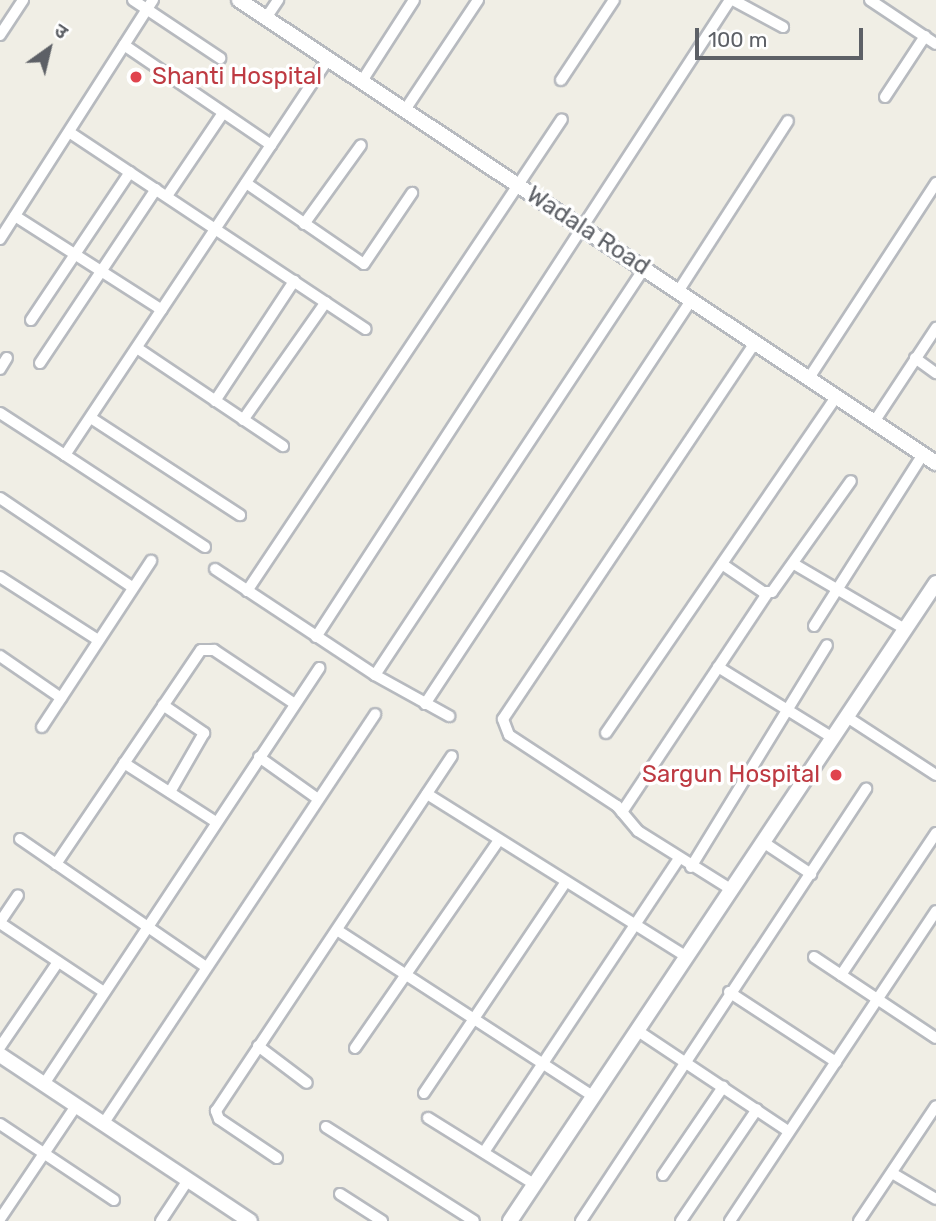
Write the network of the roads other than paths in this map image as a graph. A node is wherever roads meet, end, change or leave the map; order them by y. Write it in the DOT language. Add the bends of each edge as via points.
graph roads {
  1 [pos="23,0"];
  2 [pos="133,0"];
  3 [pos="239,0"];
  4 [pos="278,0"];
  5 [pos="414,0"];
  6 [pos="478,0"];
  7 [pos="614,0"];
  8 [pos="732,0"];
  9 [pos="870,0"];
  10 [pos="150,5"];
  11 [pos="265,18"];
  12 [pos="783,27"];
  13 [pos="0,35"];
  14 [pos="925,36"];
  15 [pos="936,44"];
  16 [pos="124,45"];
  17 [pos="220,58"];
  18 [pos="328,59"];
  19 [pos="561,80"];
  20 [pos="362,81"];
  21 [pos="885,97"];
  22 [pos="405,110"];
  23 [pos="223,113"];
  24 [pos="562,119"];
  25 [pos="788,121"];
  26 [pos="69,132"];
  27 [pos="271,145"];
  28 [pos="361,145"];
  29 [pos="130,172"];
  30 [pos="246,183"];
  31 [pos="936,183"];
  32 [pos="518,186"];
  33 [pos="156,189"];
  34 [pos="412,193"];
  35 [pos="167,197"];
  36 [pos="15,216"];
  37 [pos="304,224"];
  38 [pos="216,228"];
  39 [pos="585,228"];
  40 [pos="0,239"];
  41 [pos="76,254"];
  42 [pos="644,268"];
  43 [pos="101,270"];
  44 [pos="294,281"];
  45 [pos="678,290"];
  46 [pos="692,299"];
  47 [pos="326,302"];
  48 [pos="162,310"];
  49 [pos="32,320"];
  50 [pos="936,328"];
  51 [pos="365,329"];
  52 [pos="755,342"];
  53 [pos="137,348"];
  54 [pos="7,358"];
  55 [pos="915,358"];
  56 [pos="40,363"];
  57 [pos="0,369"];
  58 [pos="936,373"];
  59 [pos="809,378"];
  60 [pos="837,396"];
  61 [pos="215,401"];
  62 [pos="0,413"];
  63 [pos="91,418"];
  64 [pos="243,420"];
  65 [pos="874,422"];
  66 [pos="283,446"];
  67 [pos="923,454"];
  68 [pos="65,455"];
  69 [pos="936,463"];
  70 [pos="851,481"];
  71 [pos="0,498"];
  72 [pos="240,515"];
  73 [pos="205,547"];
  74 [pos="151,561"];
  75 [pos="722,564"];
  76 [pos="794,564"];
  77 [pos="215,569"];
  78 [pos="0,577"];
  79 [pos="936,583"];
  80 [pos="132,587"];
  81 [pos="837,587"];
  82 [pos="247,590"];
  83 [pos="768,594"];
  84 [pos="814,626"];
  85 [pos="905,629"];
  86 [pos="316,637"];
  87 [pos="98,640"];
  88 [pos="827,645"];
  89 [pos="0,656"];
  90 [pos="718,667"];
  91 [pos="319,668"];
  92 [pos="375,675"];
  93 [pos="61,698"];
  94 [pos="295,704"];
  95 [pos="425,704"];
  96 [pos="163,705"];
  97 [pos="788,710"];
  98 [pos="375,714"];
  99 [pos="449,716"];
  100 [pos="847,717"];
  101 [pos="42,727"];
  102 [pos="606,733"];
  103 [pos="833,738"];
  104 [pos="452,756"];
  105 [pos="259,757"];
  106 [pos="124,763"];
  107 [pos="936,775"];
  108 [pos="866,789"];
  109 [pos="170,792"];
  110 [pos="427,794"];
  111 [pos="318,799"];
  112 [pos="622,812"];
  113 [pos="216,822"];
  114 [pos="936,833"];
  115 [pos="20,839"];
  116 [pos="499,840"];
  117 [pos="763,842"];
  118 [pos="679,858"];
  119 [pos="56,864"];
  120 [pos="691,867"];
  121 [pos="811,874"];
  122 [pos="565,883"];
  123 [pos="732,890"];
  124 [pos="18,895"];
  125 [pos="936,911"];
  126 [pos="0,923"];
  127 [pos="146,926"];
  128 [pos="636,927"];
  129 [pos="337,930"];
  130 [pos="687,957"];
  131 [pos="814,957"];
  132 [pos="58,962"];
  133 [pos="205,967"];
  134 [pos="841,975"];
  135 [pos="406,976"];
  136 [pos="104,992"];
  137 [pos="729,992"];
  138 [pos="878,1000"];
  139 [pos="475,1020"];
  140 [pos="638,1031"];
  141 [pos="936,1038"];
  142 [pos="258,1046"];
  143 [pos="0,1047"];
  144 [pos="355,1048"];
  145 [pos="0,1055"];
  146 [pos="685,1061"];
  147 [pos="836,1062"];
  148 [pos="544,1065"];
  149 [pos="307,1083"];
  150 [pos="44,1084"];
  151 [pos="723,1087"];
  152 [pos="424,1093"];
  153 [pos="594,1097"];
  154 [pos="76,1106"];
  155 [pos="936,1106"];
  156 [pos="757,1109"];
  157 [pos="428,1118"];
  158 [pos="0,1124"];
  159 [pos="103,1124"];
  160 [pos="326,1127"];
  161 [pos="788,1130"];
  162 [pos="484,1152"];
  163 [pos="44,1153"];
  164 [pos="277,1158"];
  165 [pos="892,1172"];
  166 [pos="663,1175"];
  167 [pos="188,1180"];
  168 [pos="534,1184"];
  169 [pos="340,1194"];
  170 [pos="936,1199"];
  171 [pos="114,1200"];
  172 [pos="0,1219"];
  173 [pos="161,1221"];
  174 [pos="250,1221"];
  175 [pos="382,1221"];
  176 [pos="474,1221"];
  177 [pos="510,1221"];
  178 [pos="581,1221"];
  179 [pos="681,1221"];
  180 [pos="730,1221"];
  181 [pos="859,1221"];
  1 -- 13 [label="street"];
  2 -- 10 [label="street"];
  3 -- 11 [label="street, Wadala Road"];
  4 -- 11 [label="street"];
  5 -- 20 [label="street"];
  6 -- 22 [label="street"];
  7 -- 19 [label="street"];
  8 -- 12 [label="street"];
  8 -- 39 [label="street"];
  9 -- 14 [label="street"];
  10 -- 16 [label="street"];
  10 -- 17 [label="street"];
  11 -- 18 [label="street, Wadala Road"];
  14 -- 15 [label="street"];
  14 -- 21 [label="street"];
  16 -- 23 [label="street"];
  16 -- 26 [label="street"];
  18 -- 20 [label="street, Wadala Road"];
  18 -- 27 [label="street"];
  20 -- 22 [label="street, Wadala Road"];
  22 -- 32 [label="street, Wadala Road"];
  23 -- 27 [label="street"];
  23 -- 35 [label="street"];
  24 -- 32 [label="street"];
  25 -- 45 [label="street"];
  26 -- 29 [label="street"];
  26 -- 36 [label="street"];
  27 -- 30 [label="street"];
  28 -- 37 [label="street"];
  29 -- 33 [label="street"];
  29 -- 41 [label="street"];
  30 -- 37 [label="street"];
  30 -- 38 [label="street"];
  31 -- 59 [label="street"];
  32 -- 39 [label="street, Wadala Road"];
  32 -- 82 [label="street"];
  33 -- 35 [label="street"];
  33 -- 43 [label="street"];
  34 -- 37 [label="street" via="364,264"];
  35 -- 38 [label="street"];
  36 -- 40 [label="street"];
  36 -- 41 [label="street"];
  38 -- 44 [label="street"];
  38 -- 48 [label="street"];
  39 -- 42 [label="street, Wadala Road"];
  39 -- 86 [label="street"];
  41 -- 43 [label="street"];
  41 -- 49 [label="street"];
  42 -- 45 [label="street, Wadala Road"];
  42 -- 92 [label="street"];
  43 -- 48 [label="street"];
  43 -- 56 [label="street"];
  44 -- 47 [label="street"];
  44 -- 61 [label="street"];
  45 -- 46 [label="street, Wadala Road"];
  46 -- 52 [label="street, Wadala Road"];
  46 -- 95 [label="street"];
  47 -- 51 [label="street"];
  47 -- 64 [label="street"];
  48 -- 53 [label="street"];
  50 -- 55 [label="street"];
  52 -- 59 [label="street, Wadala Road"];
  52 -- 112 [label="street" via="503,719 509,735"];
  53 -- 61 [label="street"];
  53 -- 63 [label="street"];
  54 -- 57 [label="street"];
  55 -- 58 [label="street"];
  55 -- 65 [label="street"];
  59 -- 60 [label="street, Wadala Road"];
  60 -- 65 [label="street, Wadala Road"];
  60 -- 75 [label="street"];
  61 -- 64 [label="street"];
  62 -- 68 [label="street"];
  63 -- 68 [label="street"];
  63 -- 72 [label="street"];
  64 -- 66 [label="street"];
  65 -- 67 [label="street, Wadala Road"];
  67 -- 69 [label="street, Wadala Road"];
  67 -- 81 [label="street"];
  68 -- 73 [label="street"];
  70 -- 76 [label="street"];
  71 -- 80 [label="street"];
  74 -- 80 [label="street"];
  75 -- 83 [label="street"];
  75 -- 102 [label="street"];
  76 -- 81 [label="street"];
  76 -- 83 [label="street"];
  77 -- 82 [label="street"];
  78 -- 87 [label="street"];
  79 -- 85 [label="street"];
  80 -- 87 [label="street"];
  81 -- 84 [label="street"];
  81 -- 85 [label="street"];
  82 -- 86 [label="street"];
  83 -- 90 [label="street"];
  85 -- 100 [label="street"];
  86 -- 92 [label="street"];
  87 -- 93 [label="street"];
  88 -- 97 [label="street"];
  89 -- 93 [label="street"];
  90 -- 97 [label="street"];
  90 -- 112 [label="street"];
  91 -- 94 [label="street"];
  92 -- 95 [label="street"];
  93 -- 101 [label="street"];
  94 -- 96 [label="street" via="208,647 201,650"];
  94 -- 105 [label="street"];
  95 -- 99 [label="street"];
  96 -- 106 [label="street"];
  96 -- 109 [label="street" via="204,733"];
  97 -- 103 [label="street"];
  97 -- 120 [label="street"];
  98 -- 111 [label="street"];
  100 -- 103 [label="street"];
  100 -- 107 [label="street"];
  103 -- 117 [label="street"];
  104 -- 110 [label="street"];
  105 -- 111 [label="street"];
  105 -- 113 [label="street"];
  106 -- 109 [label="street"];
  106 -- 119 [label="street"];
  108 -- 121 [label="street"];
  109 -- 113 [label="street"];
  110 -- 116 [label="street"];
  110 -- 129 [label="street"];
  111 -- 133 [label="street"];
  112 -- 118 [label="street" via="639,831"];
  113 -- 127 [label="street"];
  114 -- 134 [label="street"];
  115 -- 119 [label="street"];
  116 -- 122 [label="street"];
  116 -- 135 [label="street"];
  117 -- 121 [label="street"];
  117 -- 123 [label="street"];
  118 -- 120 [label="street"];
  118 -- 128 [label="street"];
  119 -- 127 [label="street"];
  120 -- 123 [label="street"];
  121 -- 137 [label="street"];
  122 -- 128 [label="street"];
  122 -- 139 [label="street"];
  123 -- 130 [label="street"];
  124 -- 126 [label="street"];
  125 -- 138 [label="street"];
  126 -- 132 [label="street"];
  127 -- 133 [label="street"];
  127 -- 136 [label="street"];
  128 -- 130 [label="street"];
  128 -- 148 [label="street"];
  129 -- 135 [label="street"];
  129 -- 142 [label="street"];
  130 -- 140 [label="street"];
  131 -- 134 [label="street"];
  132 -- 136 [label="street"];
  132 -- 143 [label="street"];
  133 -- 159 [label="street"];
  134 -- 138 [label="street"];
  135 -- 139 [label="street"];
  135 -- 144 [label="street"];
  136 -- 150 [label="street"];
  137 -- 146 [label="street"];
  137 -- 147 [label="street"];
  138 -- 141 [label="street"];
  138 -- 147 [label="street"];
  139 -- 148 [label="street"];
  139 -- 152 [label="street"];
  140 -- 146 [label="street"];
  140 -- 153 [label="street"];
  142 -- 149 [label="street"];
  142 -- 164 [label="street" via="216,1115"];
  145 -- 150 [label="street"];
  146 -- 151 [label="street"];
  146 -- 178 [label="street"];
  147 -- 161 [label="street"];
  148 -- 153 [label="street"];
  148 -- 162 [label="street"];
  150 -- 154 [label="street"];
  151 -- 156 [label="street"];
  151 -- 166 [label="street"];
  153 -- 168 [label="street"];
  154 -- 159 [label="street"];
  154 -- 163 [label="street"];
  155 -- 165 [label="street"];
  156 -- 161 [label="street"];
  156 -- 179 [label="street"];
  157 -- 162 [label="street"];
  158 -- 163 [label="street"];
  159 -- 167 [label="street"];
  160 -- 176 [label="street"];
  161 -- 180 [label="street"];
  162 -- 168 [label="street"];
  163 -- 171 [label="street"];
  163 -- 172 [label="street"];
  165 -- 170 [label="street"];
  165 -- 181 [label="street"];
  167 -- 173 [label="street"];
  167 -- 174 [label="street"];
  168 -- 177 [label="street"];
  169 -- 175 [label="street"];
}
